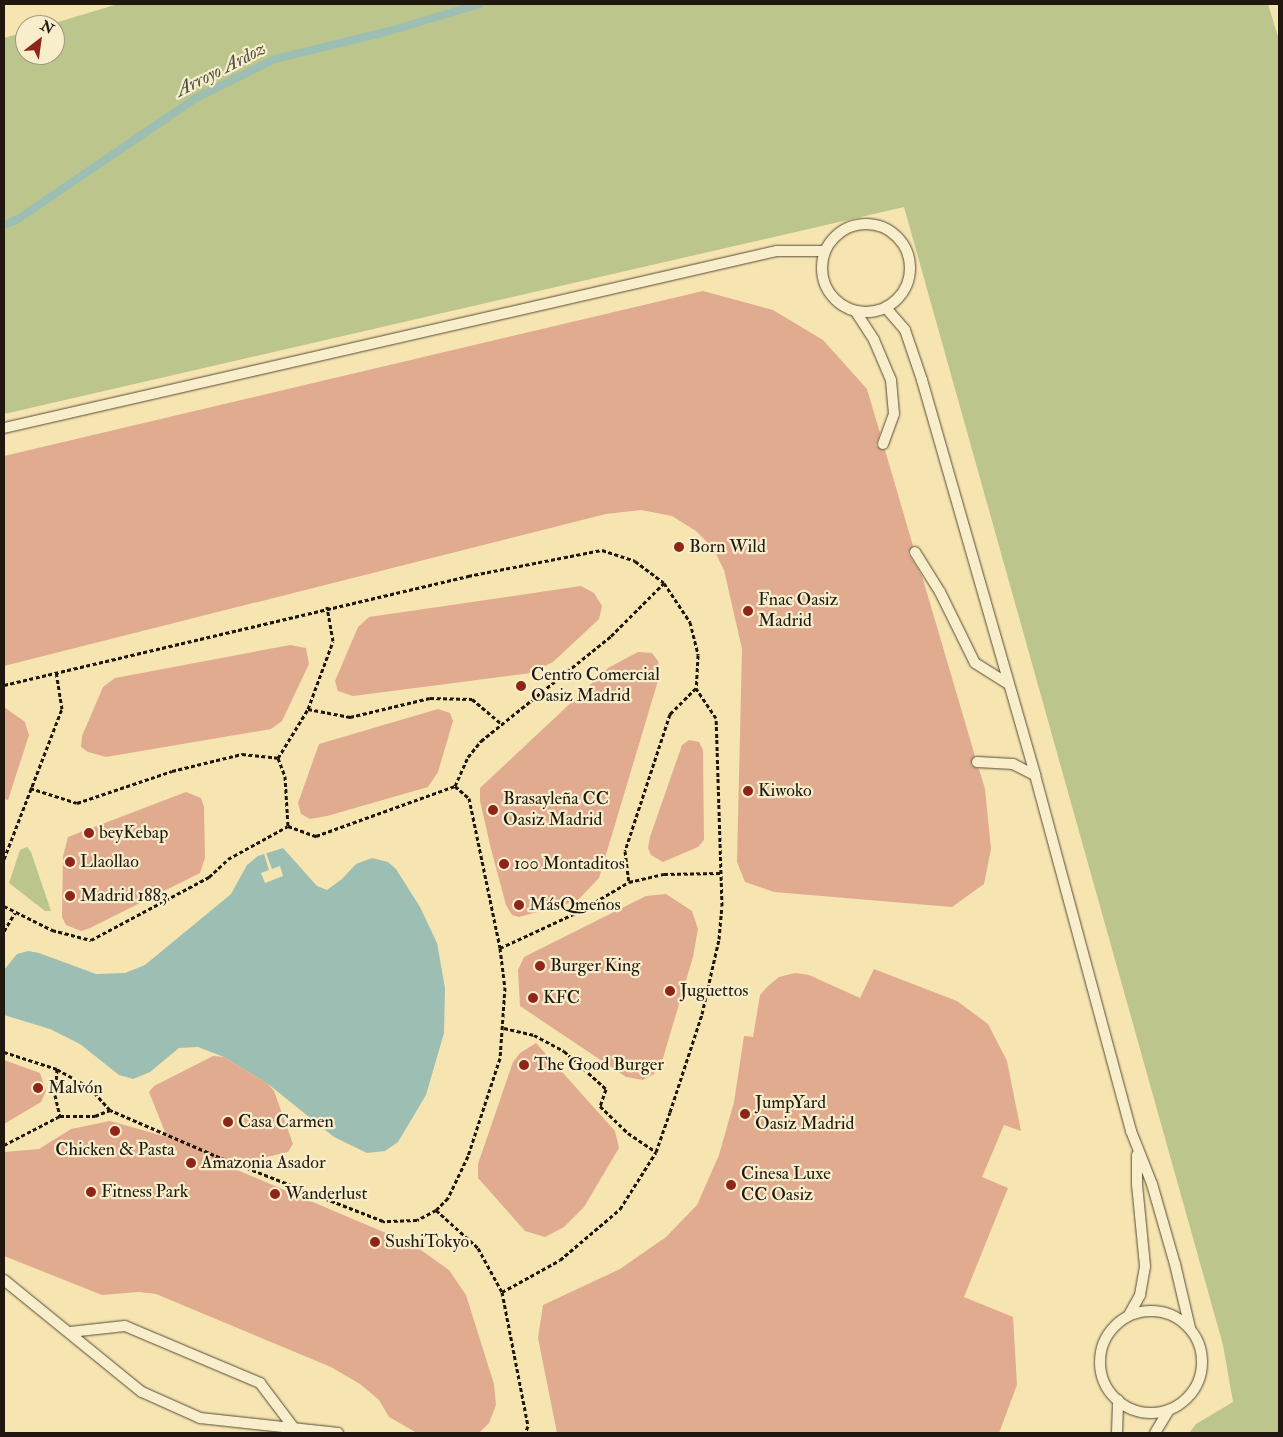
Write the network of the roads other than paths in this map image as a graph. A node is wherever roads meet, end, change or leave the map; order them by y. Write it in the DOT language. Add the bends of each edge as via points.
graph roads {
  1 [pos="825,251"];
  2 [pos="886,308"];
  3 [pos="856,312"];
  4 [pos="4,428"];
  5 [pos="883,444"];
  6 [pos="915,552"];
  7 [pos="1007,683"];
  8 [pos="977,762"];
  9 [pos="1035,775"];
  10 [pos="1138,1151"];
  11 [pos="4,1280"];
  12 [pos="1129,1316"];
  13 [pos="1190,1328"];
  14 [pos="70,1332"];
  15 [pos="1118,1400"];
  16 [pos="1169,1410"];
  17 [pos="294,1428"];
  18 [pos="338,1433"];
  19 [pos="1117,1433"];
  20 [pos="1154,1433"];
  1 -- 2 [label="lane" via="832,238 857,224 885,227 897,235 910,260 910,275 906,288"];
  1 -- 3 [label="lane" via="821,266 827,288 842,305"];
  1 -- 4 [label="lane" via="777,252"];
  2 -- 3 [label="lane"];
  2 -- 7 [label="lane" via="905,330 922,380"];
  3 -- 5 [label="lane" via="874,340 891,380 894,414"];
  6 -- 7 [label="lane" via="940,592 975,663"];
  7 -- 9 [label="lane"];
  8 -- 9 [label="lane" via="1013,764"];
  9 -- 10 [label="lane"];
  10 -- 12 [label="lane" via="1137,1185 1145,1266 1140,1295"];
  10 -- 13 [label="lane" via="1152,1184"];
  11 -- 14 [label="lane"];
  12 -- 13 [label="lane" via="1145,1311 1162,1312"];
  12 -- 15 [label="lane" via="1108,1334 1100,1362 1102,1376"];
  13 -- 16 [label="lane" via="1202,1358 1201,1374 1195,1389 1184,1402"];
  14 -- 17 [label="lane" via="142,1392 200,1418"];
  14 -- 17 [label="lane" via="126,1326 260,1383"];
  15 -- 16 [label="lane" via="1133,1410 1152,1413"];
  15 -- 19 [label="lane"];
  16 -- 20 [label="lane"];
  17 -- 18 [label="lane"];
}
